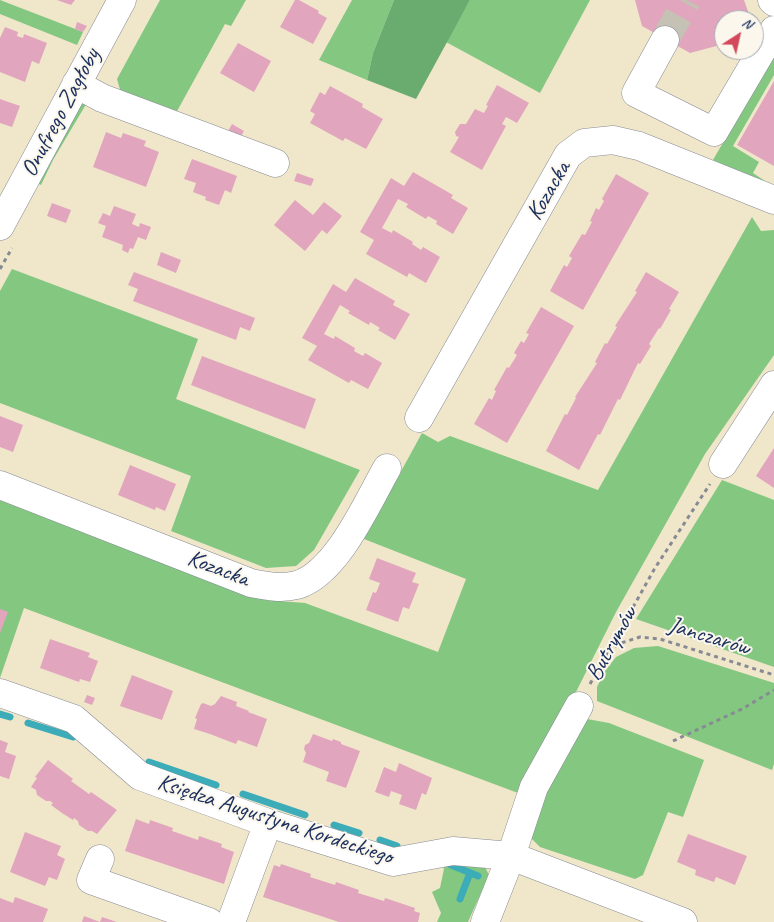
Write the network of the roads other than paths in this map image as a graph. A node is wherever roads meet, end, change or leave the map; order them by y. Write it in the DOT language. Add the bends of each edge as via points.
graph roads {
  1 [pos="122,0"];
  2 [pos="774,30"];
  3 [pos="665,40"];
  4 [pos="76,84"];
  5 [pos="275,163"];
  6 [pos="7,193"];
  7 [pos="774,200"];
  8 [pos="0,226"];
  9 [pos="774,385"];
  10 [pos="419,418"];
  11 [pos="723,464"];
  12 [pos="387,468"];
  13 [pos="0,485"];
  14 [pos="0,693"];
  15 [pos="579,706"];
  16 [pos="268,823"];
  17 [pos="510,856"];
  18 [pos="100,859"];
  19 [pos="209,922"];
  20 [pos="231,922"];
  21 [pos="485,922"];
  22 [pos="683,922"];
  1 -- 4 [label="street, Onufrego Zagłoby"];
  2 -- 3 [label="street" via="714,132 636,93"];
  4 -- 5 [label="street" via="102,98"];
  4 -- 6 [label="street, Onufrego Zagłoby"];
  6 -- 8 [label="street, Onufrego Zagłoby"];
  7 -- 10 [label="street, Kozacka" via="639,146 613,140 584,143 568,155"];
  9 -- 11 [label="street"];
  12 -- 13 [label="street, Kozacka" via="342,547 326,568 305,581 283,587 251,583"];
  14 -- 16 [label="street, Księdza Augustyna Kordeckiego" via="74,719 140,776"];
  15 -- 17 [label="street, Butrymów" via="534,787"];
  16 -- 17 [label="street, Księdza Augustyna Kordeckiego" via="393,862 454,852"];
  16 -- 20 [label="street"];
  17 -- 21 [label="street, Butrymów"];
  17 -- 22 [label="street, Księdza Augustyna Kordeckiego"];
  18 -- 19 [label="street" via="92,880"];
}
